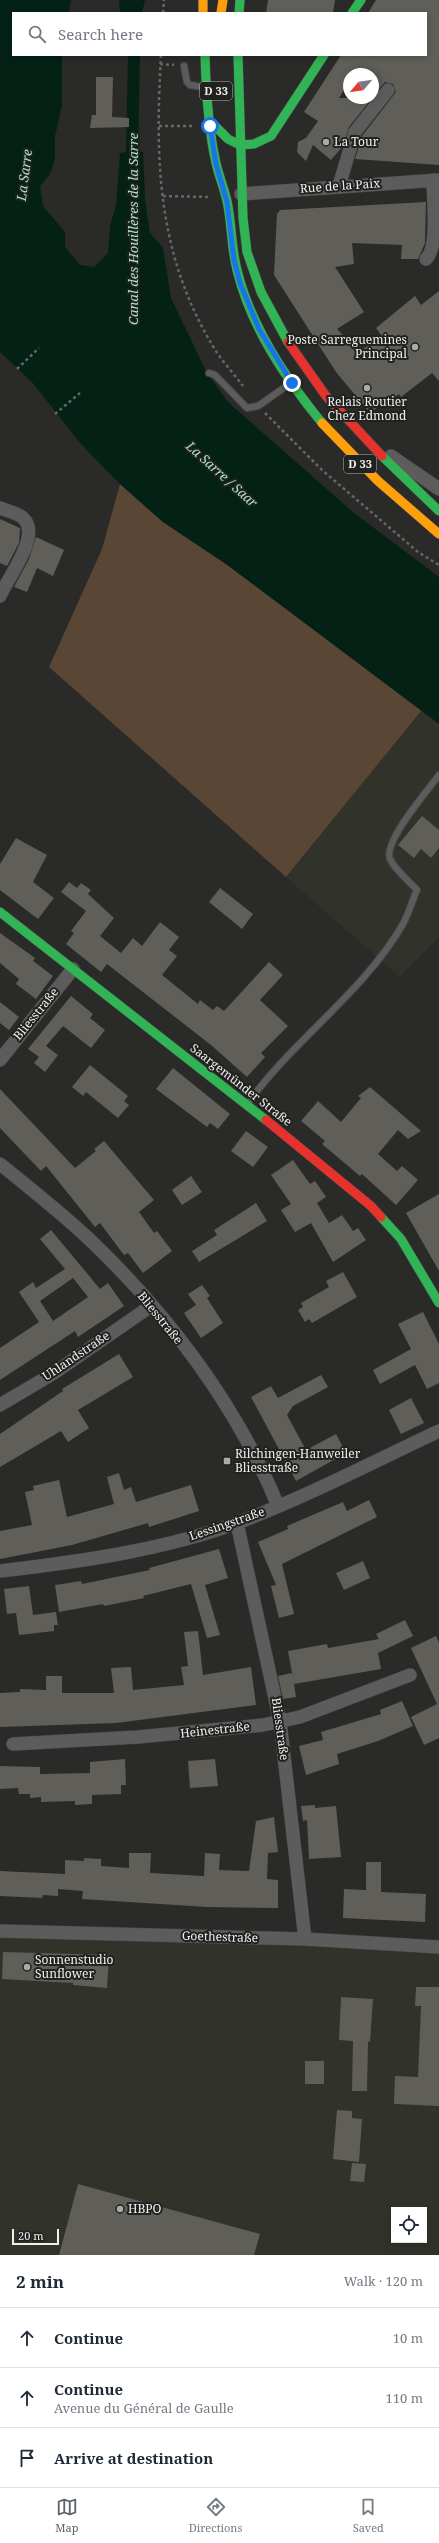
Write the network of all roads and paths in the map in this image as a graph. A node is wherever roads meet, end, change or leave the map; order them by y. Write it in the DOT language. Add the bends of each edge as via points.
graph roads {
  1 [pos="164,0"];
  2 [pos="203,0"];
  3 [pos="223,0"];
  4 [pos="240,0"];
  5 [pos="361,0"];
  6 [pos="163,12"];
  7 [pos="203,12"];
  8 [pos="222,12"];
  9 [pos="240,12"];
  10 [pos="353,12"];
  11 [pos="161,56"];
  12 [pos="204,56"];
  13 [pos="238,56"];
  14 [pos="323,56"];
  15 [pos="184,66"];
  16 [pos="206,87"];
  17 [pos="216,90"];
  18 [pos="388,90"];
  19 [pos="159,126"];
  20 [pos="199,126"];
  21 [pos="215,126"];
  22 [pos="240,146"];
  23 [pos="214,150"];
  24 [pos="436,180"];
  25 [pos="339,186"];
  26 [pos="241,194"];
  27 [pos="163,196"];
  28 [pos="210,197"];
  29 [pos="426,260"];
  30 [pos="39,348"];
  31 [pos="17,369"];
  32 [pos="209,373"];
  33 [pos="292,383"];
  34 [pos="80,393"];
  35 [pos="258,406"];
  36 [pos="55,414"];
  37 [pos="352,426"];
  38 [pos="439,489"];
  39 [pos="0,508"];
  40 [pos="439,511"];
  41 [pos="439,534"];
  42 [pos="439,565"];
  43 [pos="0,596"];
  44 [pos="439,775"];
  45 [pos="0,912"];
  46 [pos="73,969"];
  47 [pos="0,1060"];
  48 [pos="247,1104"];
  49 [pos="0,1164"];
  50 [pos="439,1303"];
  51 [pos="151,1306"];
  52 [pos="0,1405"];
  53 [pos="439,1431"];
  54 [pos="278,1506"];
  55 [pos="237,1523"];
  56 [pos="0,1571"];
  57 [pos="410,1675"];
  58 [pos="280,1721"];
  59 [pos="12,1744"];
  60 [pos="0,1931"];
  61 [pos="305,1939"];
  62 [pos="439,1947"];
  1 -- 6 [label="path"];
  2 -- 7 [label="main road"];
  3 -- 8 [label="main road"];
  4 -- 9 [label="main road"];
  5 -- 10 [label="main road"];
  11 -- 19 [label="path"];
  12 -- 16 [label="main road, D 33"];
  13 -- 22 [label="main road, D 33"];
  14 -- 22 [label="main road" via="271,136 252,145"];
  15 -- 16 [label="lane" via="190,85"];
  16 -- 23 [label="main road, D 33"];
  17 -- 21 [label="main road, D 33"];
  18 -- 25 [label="street" via="355,132"];
  19 -- 20 [label="path"];
  19 -- 27 [label="path" via="158,152"];
  21 -- 22 [label="main road" via="227,141"];
  21 -- 23 [label="main road, D 33"];
  22 -- 26 [label="main road, D 33"];
  23 -- 33 [label="main road, D 33" via="227,202 234,260 240,283 259,329"];
  24 -- 25 [label="street, Rue de la Paix"];
  24 -- 29 [label="street" via="435,242 432,254"];
  25 -- 26 [label="street, Rue de la Paix"];
  26 -- 37 [label="main road, D 33" via="247,252 261,292 308,373"];
  27 -- 28 [label="path"];
  27 -- 35 [label="path" via="167,232 184,288 214,348"];
  30 -- 31 [label="path"];
  32 -- 35 [label="lane" via="215,375 247,408"];
  33 -- 35 [label="lane"];
  33 -- 41 [label="main road, D 33" via="352,457 390,495"];
  34 -- 36 [label="path"];
  35 -- 42 [label="path" via="322,470 418,552"];
  37 -- 38 [label="street" via="405,467"];
  37 -- 40 [label="main road, D 33" via="399,475"];
  39 -- 43 [label="street" via="22,517 29,525 30,536"];
  44 -- 48 [label="lane" via="394,836 389,851 390,859 417,890 403,923 360,980"];
  45 -- 46 [label="main road, Saargemünder Straße"];
  46 -- 47 [label="street, Bliesstraße"];
  46 -- 48 [label="main road, Saargemünder Straße"];
  48 -- 50 [label="main road, Saargemünder Straße" via="387,1221 401,1239"];
  49 -- 51 [label="street, Bliesstraße" via="88,1238"];
  51 -- 52 [label="street, Uhlandstraße" via="54,1373"];
  51 -- 54 [label="street, Bliesstraße" via="196,1362 224,1403 269,1484"];
  53 -- 54 [label="street, Lessingstraße"];
  54 -- 55 [label="street, Lessingstraße"];
  55 -- 56 [label="street, Lessingstraße" via="190,1537 108,1555"];
  55 -- 58 [label="street, Bliesstraße"];
  57 -- 58 [label="street, Heinestraße" via="355,1697"];
  58 -- 59 [label="street, Heinestraße" via="138,1737"];
  58 -- 61 [label="street, Bliesstraße"];
  60 -- 61 [label="street, Goethestraße"];
  61 -- 62 [label="street, Goethestraße"];
}
